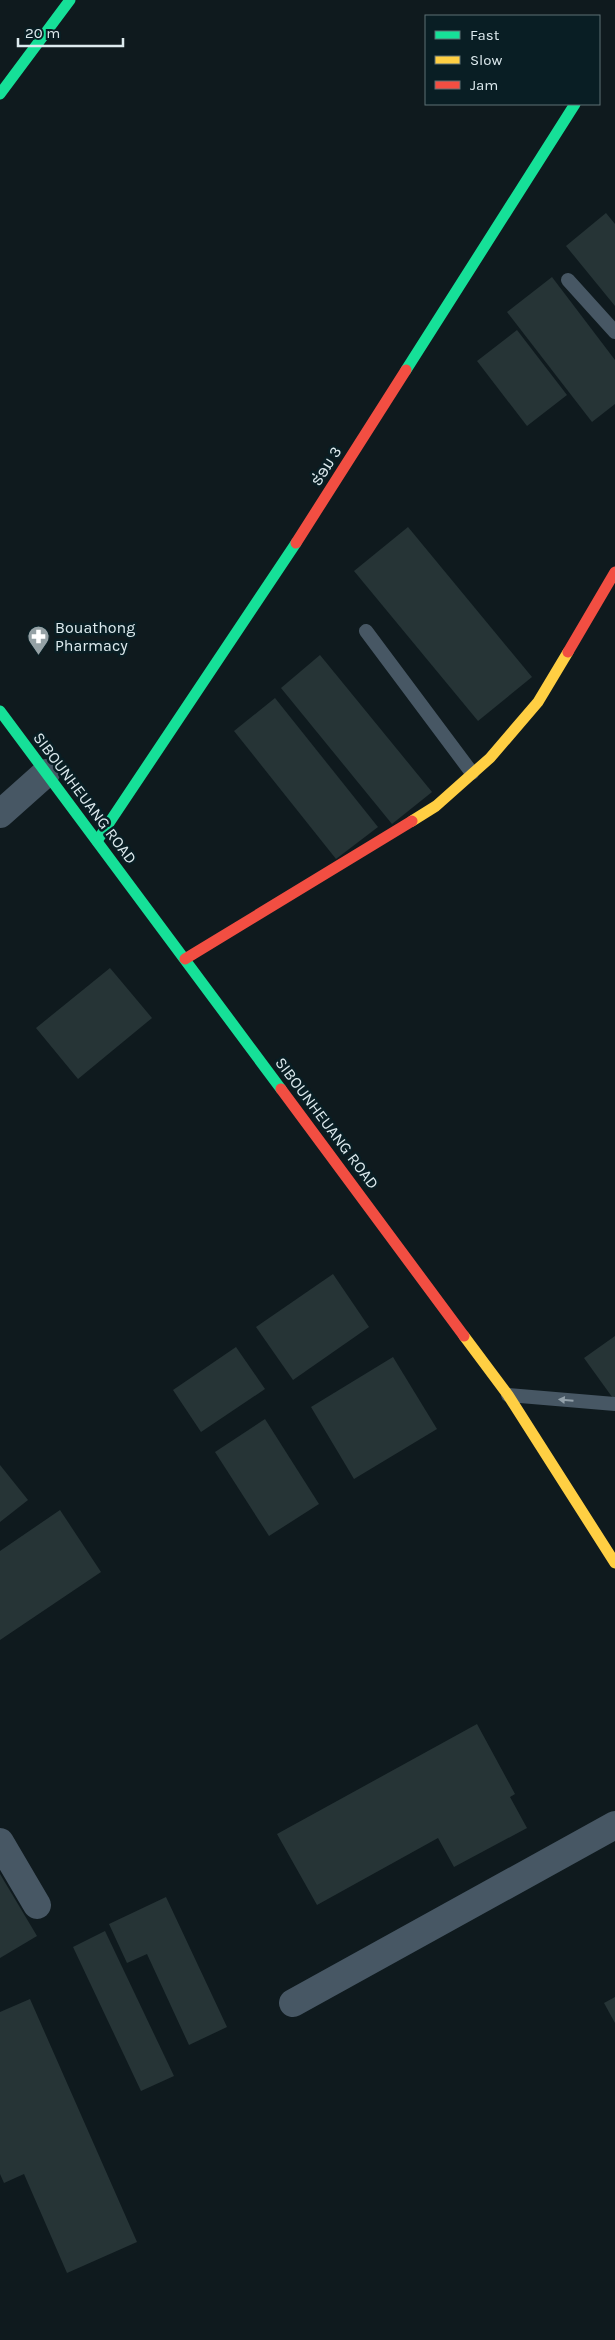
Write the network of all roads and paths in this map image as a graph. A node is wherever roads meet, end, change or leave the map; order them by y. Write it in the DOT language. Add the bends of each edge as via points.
graph roads {
  1 [pos="68,1"];
  2 [pos="0,94"];
  3 [pos="575,105"];
  4 [pos="568,280"];
  5 [pos="615,332"];
  6 [pos="615,572"];
  7 [pos="366,631"];
  8 [pos="0,711"];
  9 [pos="46,773"];
  10 [pos="472,773"];
  11 [pos="0,814"];
  12 [pos="96,841"];
  13 [pos="185,959"];
  14 [pos="508,1395"];
  15 [pos="615,1404"];
  16 [pos="615,1563"];
  17 [pos="615,1825"];
  18 [pos="0,1842"];
  19 [pos="37,1905"];
  20 [pos="293,2003"];
  1 -- 2 [label="street"];
  3 -- 12 [label="street, ຮ່ອມ 3" via="320,506"];
  4 -- 5 [label="lane"];
  6 -- 10 [label="street" via="538,702 490,758"];
  7 -- 10 [label="lane"];
  8 -- 9 [label="street, SIBOUNHEUANG ROAD"];
  9 -- 11 [label="street"];
  9 -- 12 [label="street, SIBOUNHEUANG ROAD"];
  10 -- 13 [label="street" via="436,806"];
  12 -- 13 [label="street, SIBOUNHEUANG ROAD"];
  13 -- 14 [label="street, SIBOUNHEUANG ROAD"];
  15 -- 14 [label="lane, one-way"];
  14 -- 16 [label="street, SIBOUNHEUANG ROAD"];
  17 -- 20 [label="street"];
  18 -- 19 [label="street"];
}
